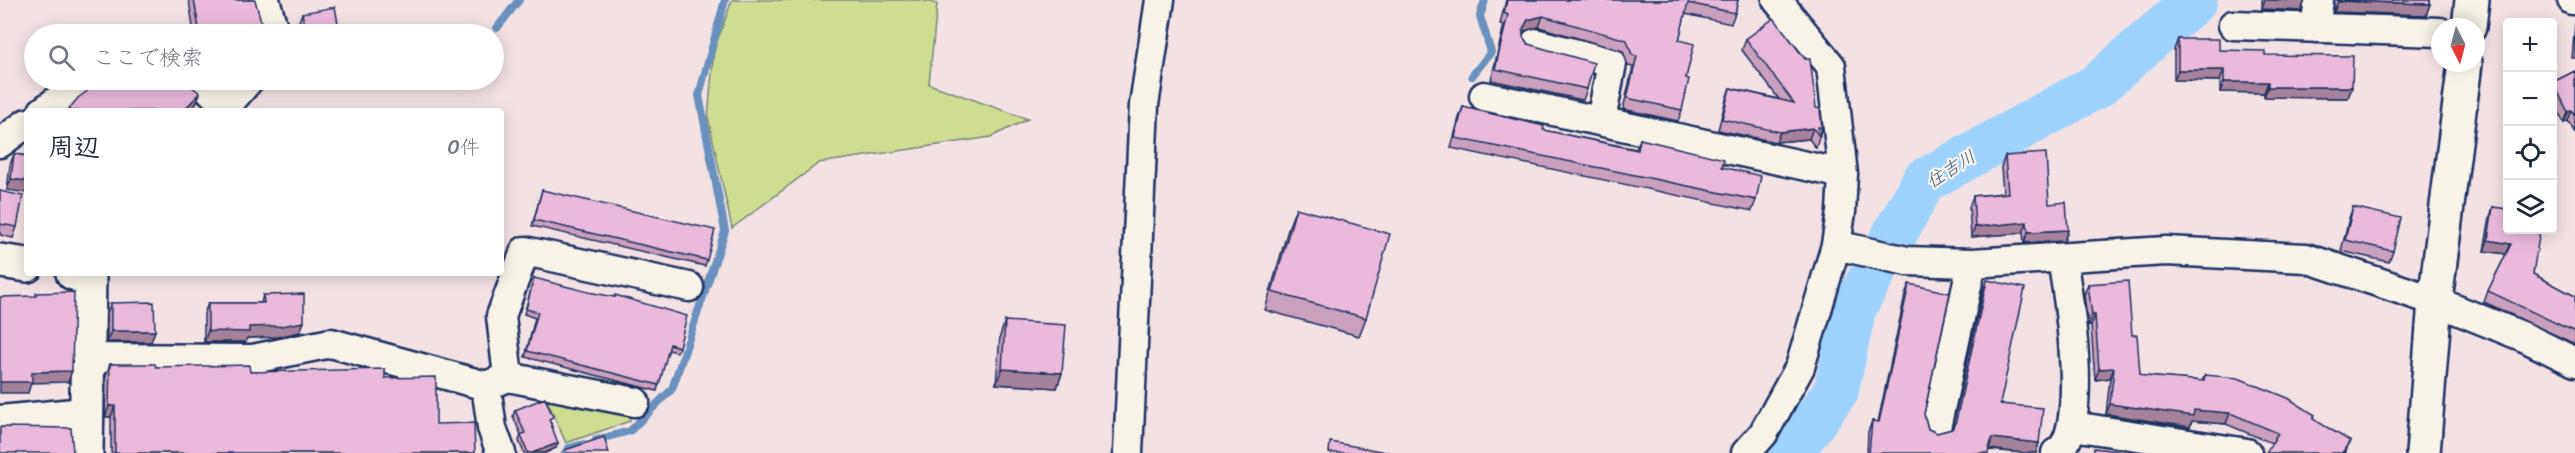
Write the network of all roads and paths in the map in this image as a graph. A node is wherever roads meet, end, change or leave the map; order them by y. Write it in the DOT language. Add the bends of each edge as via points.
graph roads {
  1 [pos="266,0"];
  2 [pos="1160,0"];
  3 [pos="1777,0"];
  4 [pos="2319,0"];
  5 [pos="2472,0"];
  6 [pos="2470,18"];
  7 [pos="272,24"];
  8 [pos="2234,25"];
  9 [pos="2315,28"];
  10 [pos="2431,32"];
  11 [pos="1535,43"];
  12 [pos="2463,72"];
  13 [pos="72,90"];
  14 [pos="208,90"];
  15 [pos="240,90"];
  16 [pos="1484,96"];
  17 [pos="47,108"];
  18 [pos="223,108"];
  19 [pos="225,108"];
  20 [pos="1601,121"];
  21 [pos="24,125"];
  22 [pos="0,143"];
  23 [pos="1843,174"];
  24 [pos="1849,248"];
  25 [pos="2062,259"];
  26 [pos="0,261"];
  27 [pos="1972,263"];
  28 [pos="24,265"];
  29 [pos="84,276"];
  30 [pos="689,287"];
  31 [pos="2435,301"];
  32 [pos="87,358"];
  33 [pos="2575,362"];
  34 [pos="497,381"];
  35 [pos="635,402"];
  36 [pos="85,412"];
  37 [pos="0,420"];
  38 [pos="2073,426"];
  39 [pos="1936,428"];
  40 [pos="86,453"];
  41 [pos="501,453"];
  42 [pos="1128,453"];
  43 [pos="1746,453"];
  44 [pos="2056,453"];
  45 [pos="2247,453"];
  46 [pos="2423,453"];
  1 -- 7 [label="street"];
  2 -- 42 [label="street" via="1144,105"];
  3 -- 23 [label="street" via="1831,66"];
  4 -- 9 [label="street"];
  5 -- 6 [label="street"];
  8 -- 9 [label="street"];
  9 -- 10 [label="street"];
  11 -- 20 [label="street" via="1612,63"];
  12 -- 31 [label="street"];
  13 -- 17 [label="street"];
  14 -- 18 [label="street"];
  15 -- 19 [label="street"];
  16 -- 20 [label="street"];
  20 -- 23 [label="street"];
  21 -- 22 [label="street"];
  23 -- 24 [label="street"];
  24 -- 27 [label="street" via="1906,261"];
  24 -- 43 [label="street" via="1800,367 1762,434"];
  25 -- 27 [label="street"];
  25 -- 31 [label="street" via="2166,250 2306,258"];
  25 -- 38 [label="street" via="2074,339"];
  26 -- 28 [label="street"];
  27 -- 39 [label="street"];
  29 -- 32 [label="street"];
  30 -- 34 [label="street" via="525,251 501,316"];
  31 -- 33 [label="street"];
  31 -- 46 [label="street"];
  32 -- 34 [label="street" via="253,359 331,343"];
  32 -- 36 [label="street"];
  34 -- 35 [label="street"];
  34 -- 41 [label="street" via="492,428"];
  36 -- 37 [label="street"];
  36 -- 40 [label="street"];
  38 -- 44 [label="street" via="2062,450"];
  38 -- 45 [label="street"];
}
